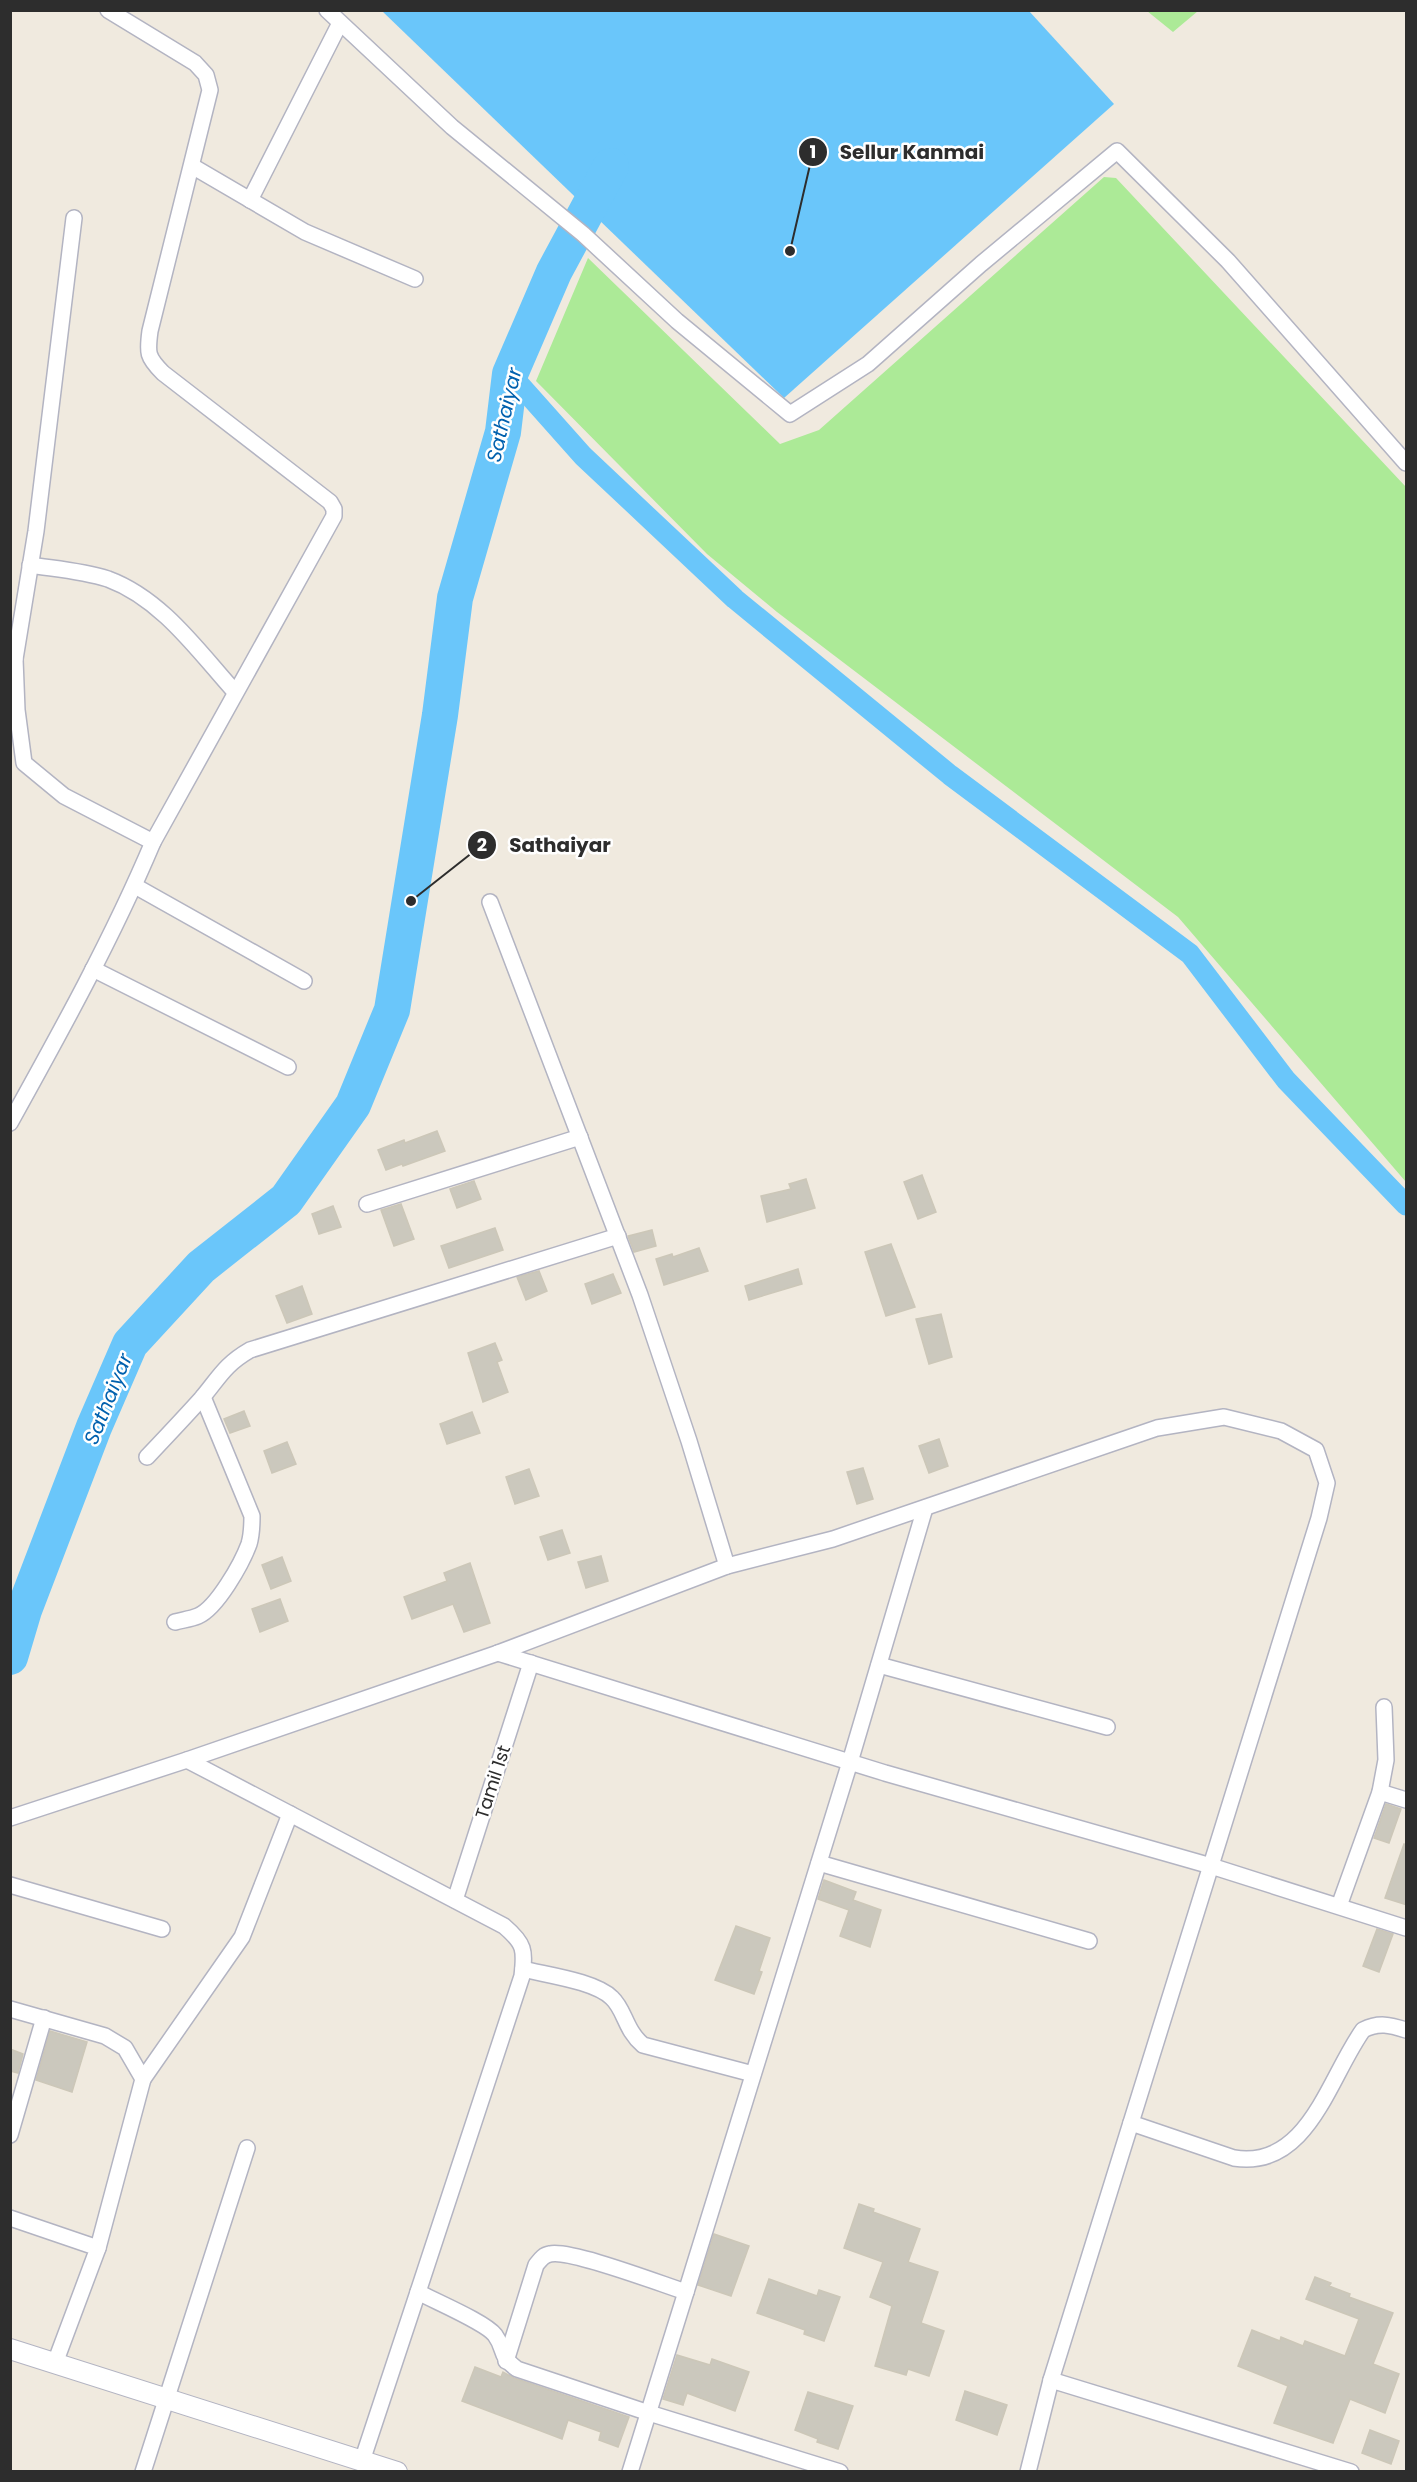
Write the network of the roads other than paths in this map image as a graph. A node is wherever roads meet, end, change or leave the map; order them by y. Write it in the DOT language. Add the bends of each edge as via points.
graph roads {
  1 [pos="108,10"];
  2 [pos="327,10"];
  3 [pos="340,23"];
  4 [pos="192,166"];
  5 [pos="250,200"];
  6 [pos="74,218"];
  7 [pos="415,279"];
  8 [pos="1407,463"];
  9 [pos="30,565"];
  10 [pos="13,658"];
  11 [pos="235,692"];
  12 [pos="153,842"];
  13 [pos="135,886"];
  14 [pos="490,902"];
  15 [pos="93,969"];
  16 [pos="304,981"];
  17 [pos="288,1067"];
  18 [pos="10,1123"];
  19 [pos="580,1137"];
  20 [pos="367,1204"];
  21 [pos="618,1236"];
  22 [pos="202,1397"];
  23 [pos="147,1457"];
  24 [pos="925,1508"];
  25 [pos="727,1566"];
  26 [pos="175,1622"];
  27 [pos="498,1653"];
  28 [pos="531,1664"];
  29 [pos="879,1665"];
  30 [pos="1384,1707"];
  31 [pos="1107,1727"];
  32 [pos="187,1761"];
  33 [pos="850,1762"];
  34 [pos="1380,1792"];
  35 [pos="1407,1800"];
  36 [pos="290,1814"];
  37 [pos="10,1818"];
  38 [pos="819,1863"];
  39 [pos="1211,1866"];
  40 [pos="10,1885"];
  41 [pos="455,1900"];
  42 [pos="1339,1906"];
  43 [pos="1407,1928"];
  44 [pos="162,1929"];
  45 [pos="1089,1941"];
  46 [pos="523,1969"];
  47 [pos="10,2008"];
  48 [pos="44,2019"];
  49 [pos="1407,2030"];
  50 [pos="753,2074"];
  51 [pos="143,2079"];
  52 [pos="1131,2123"];
  53 [pos="10,2135"];
  54 [pos="247,2148"];
  55 [pos="10,2218"];
  56 [pos="98,2248"];
  57 [pos="417,2292"];
  58 [pos="686,2292"];
  59 [pos="10,2349"];
  60 [pos="506,2361"];
  61 [pos="55,2364"];
  62 [pos="1051,2380"];
  63 [pos="167,2399"];
  64 [pos="649,2413"];
  65 [pos="362,2461"];
  66 [pos="143,2472"];
  67 [pos="397,2472"];
  68 [pos="630,2472"];
  69 [pos="840,2472"];
  70 [pos="1028,2472"];
  71 [pos="1351,2472"];
  1 -- 4 [label="street" via="195,63 206,75 210,90"];
  2 -- 3 [label="street"];
  3 -- 5 [label="street"];
  3 -- 8 [label="street" via="452,127 790,414 868,364 1117,151 1228,261"];
  4 -- 5 [label="street"];
  4 -- 11 [label="street" via="150,331 150,360 334,509 334,516"];
  5 -- 7 [label="street" via="306,232"];
  6 -- 9 [label="street"];
  9 -- 10 [label="street"];
  9 -- 11 [label="street" via="108,579 129,589 163,612"];
  10 -- 12 [label="street" via="24,763 64,796"];
  11 -- 12 [label="street"];
  12 -- 13 [label="street"];
  13 -- 15 [label="street"];
  13 -- 16 [label="street"];
  14 -- 19 [label="street"];
  15 -- 17 [label="street"];
  15 -- 18 [label="street"];
  19 -- 20 [label="street"];
  19 -- 21 [label="street"];
  21 -- 22 [label="street" via="250,1350 232,1360"];
  21 -- 25 [label="street" via="672,1388"];
  22 -- 23 [label="street"];
  22 -- 26 [label="street" via="252,1516 252,1531 249,1545 212,1606 199,1616"];
  24 -- 25 [label="street" via="833,1539"];
  24 -- 29 [label="street"];
  24 -- 39 [label="street" via="1157,1428 1224,1417 1281,1431 1316,1450 1327,1483 1319,1518"];
  25 -- 27 [label="street"];
  27 -- 28 [label="street"];
  27 -- 32 [label="street"];
  28 -- 33 [label="street"];
  28 -- 41 [label="street, Tamil 1st"];
  29 -- 31 [label="street"];
  29 -- 33 [label="street"];
  30 -- 34 [label="street" via="1386,1760"];
  32 -- 36 [label="street"];
  32 -- 37 [label="street"];
  33 -- 38 [label="street"];
  33 -- 39 [label="street"];
  34 -- 35 [label="street"];
  34 -- 42 [label="street"];
  36 -- 41 [label="street"];
  36 -- 51 [label="street" via="242,1937"];
  38 -- 45 [label="street"];
  38 -- 50 [label="street"];
  39 -- 42 [label="street"];
  39 -- 52 [label="street"];
  40 -- 44 [label="street"];
  41 -- 46 [label="street" via="519,1938 525,1952"];
  42 -- 43 [label="street"];
  46 -- 50 [label="street" via="600,1990 613,1998 633,2037 643,2044"];
  46 -- 57 [label="street"];
  47 -- 48 [label="street"];
  48 -- 51 [label="street" via="105,2036 125,2048"];
  48 -- 53 [label="street"];
  49 -- 52 [label="street" via="1389,2024 1363,2030 1308,2126 1288,2145 1260,2159 1234,2158"];
  50 -- 58 [label="street"];
  51 -- 56 [label="street"];
  52 -- 62 [label="street"];
  54 -- 63 [label="street"];
  55 -- 56 [label="street"];
  56 -- 61 [label="street"];
  57 -- 60 [label="street" via="495,2334"];
  57 -- 65 [label="street"];
  58 -- 60 [label="street" via="551,2253 536,2265"];
  58 -- 64 [label="street"];
  59 -- 61 [label="street"];
  60 -- 64 [label="street" via="540,2378"];
  61 -- 63 [label="street"];
  62 -- 70 [label="street"];
  62 -- 71 [label="street"];
  63 -- 65 [label="street"];
  63 -- 66 [label="street"];
  64 -- 68 [label="street"];
  64 -- 69 [label="street"];
  65 -- 67 [label="street"];
}
